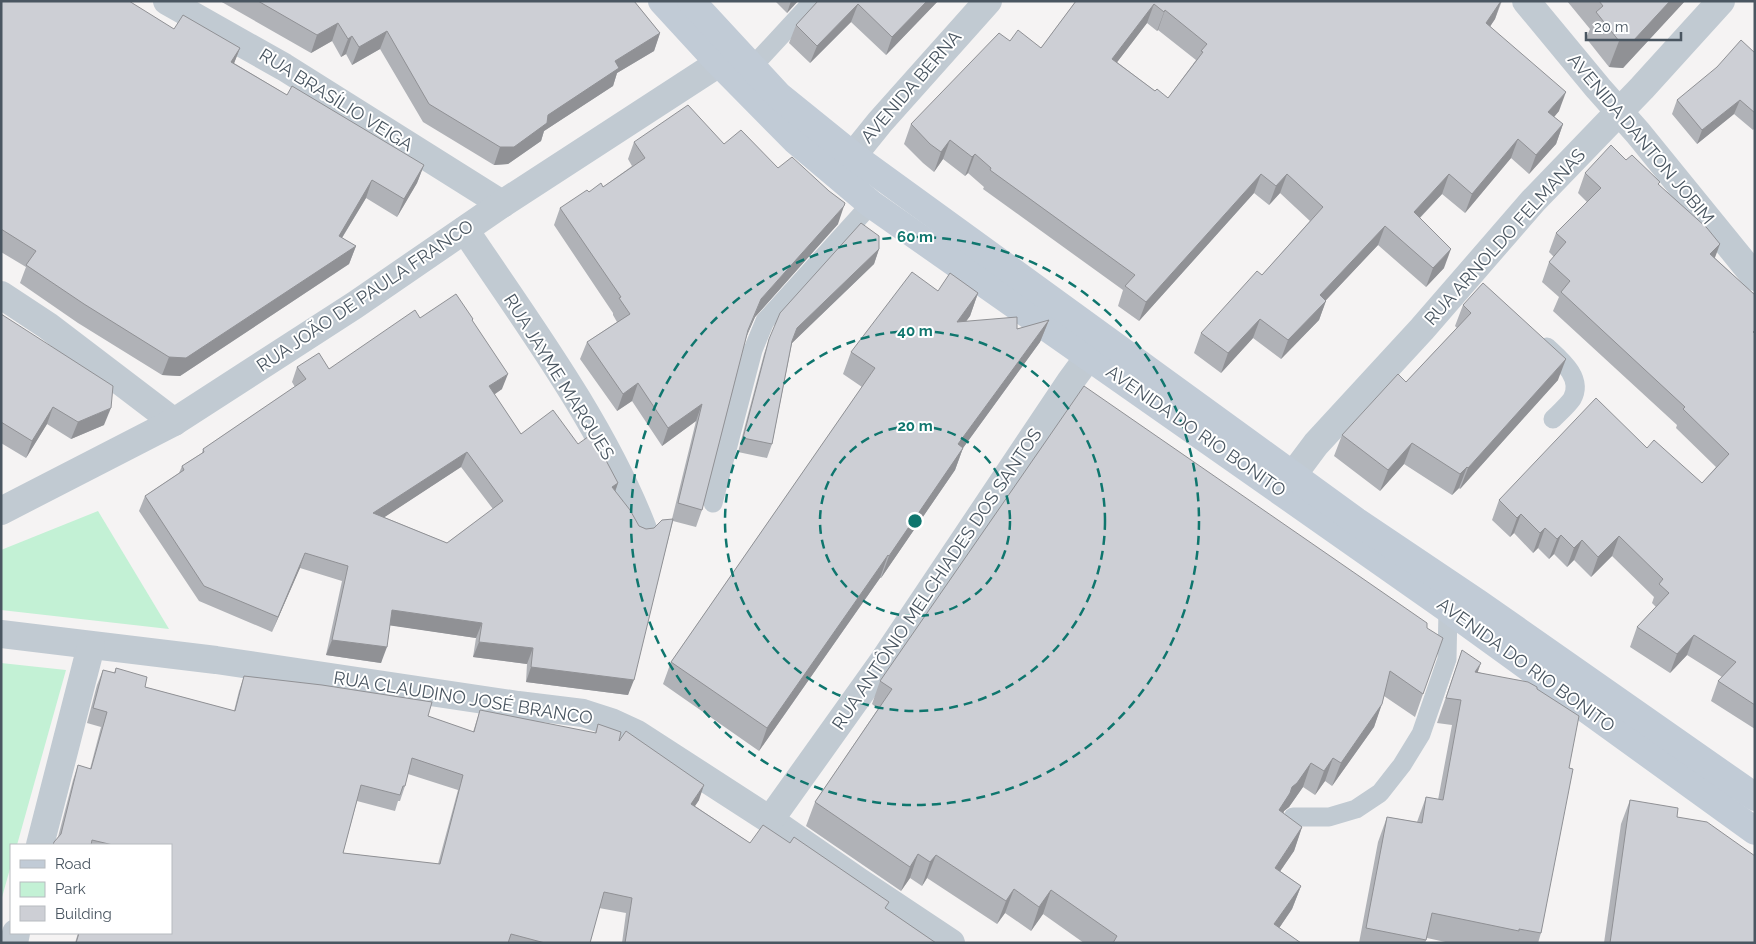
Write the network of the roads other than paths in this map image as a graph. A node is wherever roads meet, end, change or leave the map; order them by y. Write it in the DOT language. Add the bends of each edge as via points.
graph roads {
  1 [pos="167,1"];
  2 [pos="662,1"];
  3 [pos="691,1"];
  4 [pos="813,1"];
  5 [pos="988,1"];
  6 [pos="1526,1"];
  7 [pos="1721,1"];
  8 [pos="718,64"];
  9 [pos="752,67"];
  10 [pos="1619,113"];
  11 [pos="845,165"];
  12 [pos="502,204"];
  13 [pos="871,204"];
  14 [pos="465,230"];
  15 [pos="1755,278"];
  16 [pos="1,295"];
  17 [pos="1534,334"];
  18 [pos="1096,348"];
  19 [pos="1553,419"];
  20 [pos="174,422"];
  21 [pos="1287,484"];
  22 [pos="713,503"];
  23 [pos="1,511"];
  24 [pos="643,529"];
  25 [pos="1448,608"];
  26 [pos="1,634"];
  27 [pos="91,646"];
  28 [pos="1755,797"];
  29 [pos="1293,817"];
  30 [pos="770,820"];
  31 [pos="1755,831"];
  32 [pos="40,844"];
  33 [pos="951,943"];
  1 -- 12 [label="street, RUA BRASÍLIO VEIGA" via="284,67"];
  2 -- 8 [label="main road, AVENIDA DO RIO BONITO"];
  3 -- 9 [label="main road, AVENIDA DO RIO BONITO"];
  4 -- 9 [label="lane"];
  5 -- 11 [label="street, AVENIDA BERNA"];
  6 -- 10 [label="street, AVENIDA DANTON JOBIM"];
  7 -- 10 [label="street, RUA ARNOLDO FELMANAS"];
  8 -- 11 [label="main road, AVENIDA DO RIO BONITO" via="795,140"];
  8 -- 12 [label="street, RUA JOÃO DE PAULA FRANCO"];
  9 -- 11 [label="main road, AVENIDA DO RIO BONITO"];
  10 -- 15 [label="street, AVENIDA DANTON JOBIM"];
  10 -- 21 [label="street, RUA ARNOLDO FELMANAS" via="1533,201 1478,279 1422,329 1316,444"];
  11 -- 13 [label="main road, AVENIDA DO RIO BONITO"];
  11 -- 18 [label="main road, AVENIDA DO RIO BONITO"];
  12 -- 14 [label="street, RUA JOÃO DE PAULA FRANCO"];
  13 -- 18 [label="main road, AVENIDA DO RIO BONITO"];
  13 -- 22 [label="lane" via="765,321 753,350"];
  14 -- 20 [label="street, RUA JOÃO DE PAULA FRANCO"];
  14 -- 24 [label="street, RUA JAYME MARQUES" via="591,423 631,498"];
  16 -- 20 [label="street" via="48,326"];
  17 -- 19 [label="lane" via="1569,368 1575,384 1572,398"];
  18 -- 21 [label="main road, AVENIDA DO RIO BONITO"];
  18 -- 30 [label="street, RUA ANTÔNIO MELCHIADES DOS SANTOS" via="884,660"];
  20 -- 23 [label="street, RUA JOÃO DE PAULA FRANCO"];
  21 -- 25 [label="main road, AVENIDA DO RIO BONITO"];
  21 -- 28 [label="main road, AVENIDA DO RIO BONITO" via="1356,521"];
  25 -- 29 [label="lane" via="1447,659 1421,734 1402,765 1380,793 1356,808 1329,817"];
  25 -- 31 [label="main road, AVENIDA DO RIO BONITO"];
  26 -- 27 [label="street, RUA CLAUDINO JOSÉ BRANCO"];
  27 -- 30 [label="street, RUA CLAUDINO JOSÉ BRANCO" via="216,660 584,713 637,734"];
  27 -- 32 [label="street"];
  30 -- 33 [label="street, RUA CLAUDINO JOSÉ BRANCO"];
}
